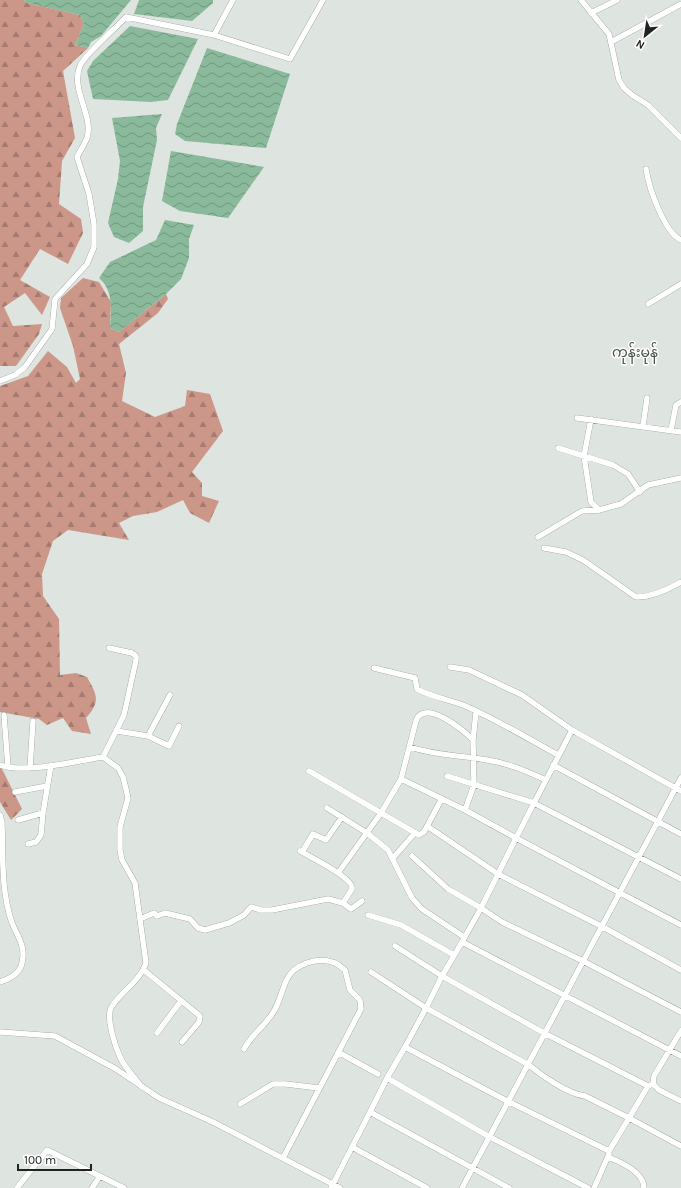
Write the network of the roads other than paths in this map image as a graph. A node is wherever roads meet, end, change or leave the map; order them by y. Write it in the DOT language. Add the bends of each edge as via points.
graph roads {
  1 [pos="233,0"];
  2 [pos="323,0"];
  3 [pos="581,0"];
  4 [pos="617,0"];
  5 [pos="681,4"];
  6 [pos="591,13"];
  7 [pos="214,35"];
  8 [pos="611,42"];
  9 [pos="681,138"];
  10 [pos="646,169"];
  11 [pos="681,240"];
  12 [pos="681,284"];
  13 [pos="648,304"];
  14 [pos="0,380"];
  15 [pos="647,398"];
  16 [pos="681,402"];
  17 [pos="577,418"];
  18 [pos="592,420"];
  19 [pos="644,426"];
  20 [pos="670,430"];
  21 [pos="681,432"];
  22 [pos="558,448"];
  23 [pos="584,456"];
  24 [pos="681,478"];
  25 [pos="640,492"];
  26 [pos="599,510"];
  27 [pos="538,537"];
  28 [pos="544,548"];
  29 [pos="681,582"];
  30 [pos="109,648"];
  31 [pos="450,667"];
  32 [pos="374,668"];
  33 [pos="170,695"];
  34 [pos="476,712"];
  35 [pos="4,715"];
  36 [pos="33,721"];
  37 [pos="179,726"];
  38 [pos="572,730"];
  39 [pos="117,731"];
  40 [pos="148,736"];
  41 [pos="473,740"];
  42 [pos="410,747"];
  43 [pos="558,755"];
  44 [pos="103,757"];
  45 [pos="474,758"];
  46 [pos="0,765"];
  47 [pos="51,765"];
  48 [pos="553,765"];
  49 [pos="8,767"];
  50 [pos="30,768"];
  51 [pos="309,771"];
  52 [pos="447,776"];
  53 [pos="681,778"];
  54 [pos="401,780"];
  55 [pos="546,780"];
  56 [pos="474,785"];
  57 [pos="47,786"];
  58 [pos="678,790"];
  59 [pos="15,792"];
  60 [pos="441,800"];
  61 [pos="534,803"];
  62 [pos="327,808"];
  63 [pos="465,810"];
  64 [pos="43,813"];
  65 [pos="381,813"];
  66 [pos="0,815"];
  67 [pos="342,817"];
  68 [pos="18,820"];
  69 [pos="658,822"];
  70 [pos="427,826"];
  71 [pos="367,833"];
  72 [pos="414,834"];
  73 [pos="681,834"];
  74 [pos="516,838"];
  75 [pos="28,844"];
  76 [pos="412,856"];
  77 [pos="638,857"];
  78 [pos="393,858"];
  79 [pos="338,873"];
  80 [pos="498,874"];
  81 [pos="681,880"];
  82 [pos="620,892"];
  83 [pos="362,901"];
  84 [pos="343,903"];
  85 [pos="480,908"];
  86 [pos="368,915"];
  87 [pos="140,919"];
  88 [pos="681,925"];
  89 [pos="601,926"];
  90 [pos="463,939"];
  91 [pos="396,946"];
  92 [pos="454,955"];
  93 [pos="583,961"];
  94 [pos="144,970"];
  95 [pos="681,970"];
  96 [pos="371,972"];
  97 [pos="442,976"];
  98 [pos="0,982"];
  99 [pos="564,994"];
  100 [pos="181,1001"];
  101 [pos="426,1008"];
  102 [pos="681,1012"];
  103 [pos="681,1031"];
  104 [pos="0,1032"];
  105 [pos="157,1033"];
  106 [pos="544,1033"];
  107 [pos="182,1042"];
  108 [pos="405,1047"];
  109 [pos="244,1049"];
  110 [pos="669,1050"];
  111 [pos="338,1052"];
  112 [pos="681,1056"];
  113 [pos="529,1065"];
  114 [pos="378,1074"];
  115 [pos="387,1078"];
  116 [pos="650,1085"];
  117 [pos="142,1087"];
  118 [pos="320,1088"];
  119 [pos="507,1101"];
  120 [pos="681,1101"];
  121 [pos="240,1104"];
  122 [pos="370,1112"];
  123 [pos="629,1118"];
  124 [pos="488,1136"];
  125 [pos="352,1146"];
  126 [pos="681,1146"];
  127 [pos="609,1154"];
  128 [pos="282,1158"];
  129 [pos="472,1168"];
  130 [pos="100,1176"];
  131 [pos="332,1186"];
  132 [pos="17,1188"];
  133 [pos="92,1188"];
  134 [pos="124,1188"];
  135 [pos="340,1188"];
  136 [pos="427,1188"];
  137 [pos="462,1188"];
  138 [pos="509,1188"];
  139 [pos="588,1188"];
  140 [pos="594,1188"];
  141 [pos="644,1188"];
  1 -- 7 [label="street"];
  2 -- 7 [label="street" via="290,59"];
  3 -- 6 [label="street"];
  4 -- 6 [label="street"];
  5 -- 8 [label="street"];
  6 -- 8 [label="street" via="609,34"];
  7 -- 14 [label="street" via="126,17 80,66 76,82 86,116 87,137 77,157 89,194 94,224 94,247 87,264 55,299 52,329 16,376"];
  8 -- 9 [label="street" via="619,80 624,88 648,104"];
  10 -- 11 [label="street" via="648,182 660,210 674,237"];
  12 -- 13 [label="street"];
  15 -- 19 [label="street"];
  16 -- 20 [label="street" via="676,404"];
  17 -- 18 [label="street"];
  18 -- 19 [label="street"];
  18 -- 23 [label="street"];
  19 -- 20 [label="street"];
  20 -- 21 [label="street"];
  22 -- 23 [label="street"];
  23 -- 25 [label="street" via="628,474"];
  23 -- 26 [label="street" via="591,502"];
  24 -- 25 [label="street" via="648,485"];
  25 -- 26 [label="street" via="621,504"];
  26 -- 27 [label="street" via="582,511"];
  28 -- 29 [label="street" via="566,552 583,560 636,597 656,594"];
  30 -- 39 [label="street" via="136,656 128,701"];
  31 -- 38 [label="street" via="469,670 522,695"];
  32 -- 34 [label="street" via="415,678 417,688 422,692"];
  33 -- 40 [label="street"];
  34 -- 41 [label="street"];
  34 -- 43 [label="street" via="498,721"];
  35 -- 49 [label="street"];
  36 -- 50 [label="street"];
  37 -- 40 [label="street" via="169,746"];
  38 -- 43 [label="street"];
  38 -- 58 [label="street"];
  39 -- 40 [label="street"];
  39 -- 44 [label="street"];
  41 -- 42 [label="street" via="452,722 422,713 417,717"];
  41 -- 45 [label="street"];
  42 -- 45 [label="street" via="438,755"];
  42 -- 54 [label="street"];
  43 -- 48 [label="street"];
  44 -- 47 [label="street"];
  44 -- 87 [label="street" via="118,768 126,788 128,798 120,827 120,850 122,860 135,883"];
  45 -- 55 [label="street" via="504,763"];
  45 -- 56 [label="street"];
  46 -- 49 [label="street"];
  47 -- 50 [label="street"];
  47 -- 57 [label="street"];
  48 -- 55 [label="street"];
  48 -- 69 [label="street"];
  49 -- 50 [label="street"];
  51 -- 65 [label="street"];
  52 -- 56 [label="street"];
  53 -- 58 [label="street"];
  54 -- 60 [label="street"];
  54 -- 65 [label="street"];
  55 -- 61 [label="street"];
  56 -- 61 [label="street"];
  56 -- 63 [label="street"];
  57 -- 59 [label="street"];
  57 -- 64 [label="street"];
  58 -- 69 [label="street"];
  60 -- 63 [label="street"];
  60 -- 70 [label="street"];
  61 -- 74 [label="street"];
  61 -- 77 [label="street"];
  62 -- 67 [label="street"];
  63 -- 74 [label="street"];
  64 -- 68 [label="street"];
  64 -- 75 [label="street" via="40,838"];
  65 -- 71 [label="street"];
  65 -- 72 [label="street"];
  66 -- 98 [label="street" via="7,908 24,946 22,965 12,978"];
  67 -- 71 [label="street"];
  67 -- 79 [label="street" via="326,840 313,834 301,852"];
  69 -- 73 [label="street"];
  69 -- 77 [label="street"];
  70 -- 72 [label="street" via="422,834"];
  70 -- 80 [label="street"];
  71 -- 78 [label="street" via="388,850"];
  71 -- 79 [label="street"];
  72 -- 78 [label="street"];
  74 -- 80 [label="street"];
  74 -- 82 [label="street"];
  76 -- 85 [label="street" via="448,889"];
  77 -- 81 [label="street"];
  77 -- 82 [label="street"];
  78 -- 90 [label="street" via="412,898 422,909"];
  79 -- 84 [label="street" via="353,885"];
  80 -- 85 [label="street"];
  80 -- 89 [label="street"];
  82 -- 88 [label="street"];
  82 -- 89 [label="street"];
  83 -- 84 [label="street" via="351,909"];
  84 -- 87 [label="street" via="328,899 272,910 250,907 244,915 229,923 205,930 198,928 190,919 165,913 157,916 154,913"];
  85 -- 90 [label="street"];
  85 -- 93 [label="street" via="502,922"];
  86 -- 92 [label="street" via="401,925"];
  87 -- 94 [label="street" via="146,963"];
  89 -- 93 [label="street"];
  89 -- 95 [label="street"];
  90 -- 92 [label="street"];
  90 -- 99 [label="street"];
  91 -- 97 [label="street"];
  92 -- 97 [label="street"];
  93 -- 99 [label="street"];
  93 -- 102 [label="street"];
  94 -- 100 [label="street"];
  94 -- 117 [label="street" via="112,1006 109,1014 120,1058"];
  96 -- 101 [label="street"];
  97 -- 101 [label="street"];
  97 -- 106 [label="street"];
  99 -- 106 [label="street"];
  99 -- 110 [label="street"];
  100 -- 105 [label="street"];
  100 -- 107 [label="street" via="200,1018"];
  101 -- 108 [label="street"];
  101 -- 113 [label="street"];
  103 -- 110 [label="street"];
  104 -- 117 [label="street" via="55,1036 116,1069"];
  106 -- 113 [label="street"];
  106 -- 116 [label="street"];
  108 -- 115 [label="street"];
  108 -- 119 [label="street"];
  109 -- 111 [label="street" via="249,1038 262,1027 275,1010 287,978 292,972 304,964 319,960 333,962 345,970 350,990 362,1004"];
  110 -- 112 [label="street"];
  110 -- 116 [label="street"];
  111 -- 114 [label="street"];
  111 -- 118 [label="street"];
  113 -- 119 [label="street"];
  113 -- 123 [label="street" via="542,1076 577,1095 585,1096"];
  115 -- 122 [label="street"];
  115 -- 124 [label="street"];
  116 -- 120 [label="street"];
  116 -- 123 [label="street"];
  117 -- 128 [label="street" via="159,1098 213,1122"];
  118 -- 121 [label="street" via="273,1084"];
  118 -- 128 [label="street"];
  119 -- 124 [label="street"];
  119 -- 127 [label="street"];
  122 -- 125 [label="street"];
  122 -- 129 [label="street"];
  123 -- 126 [label="street"];
  123 -- 127 [label="street"];
  124 -- 129 [label="street"];
  124 -- 139 [label="street"];
  125 -- 131 [label="street"];
  125 -- 136 [label="street"];
  127 -- 140 [label="street"];
  127 -- 141 [label="street" via="631,1168 644,1184"];
  128 -- 131 [label="street"];
  129 -- 137 [label="street"];
  129 -- 138 [label="street"];
  130 -- 132 [label="street" via="47,1150"];
  130 -- 133 [label="street"];
  130 -- 134 [label="street"];
  131 -- 135 [label="street"];
}
